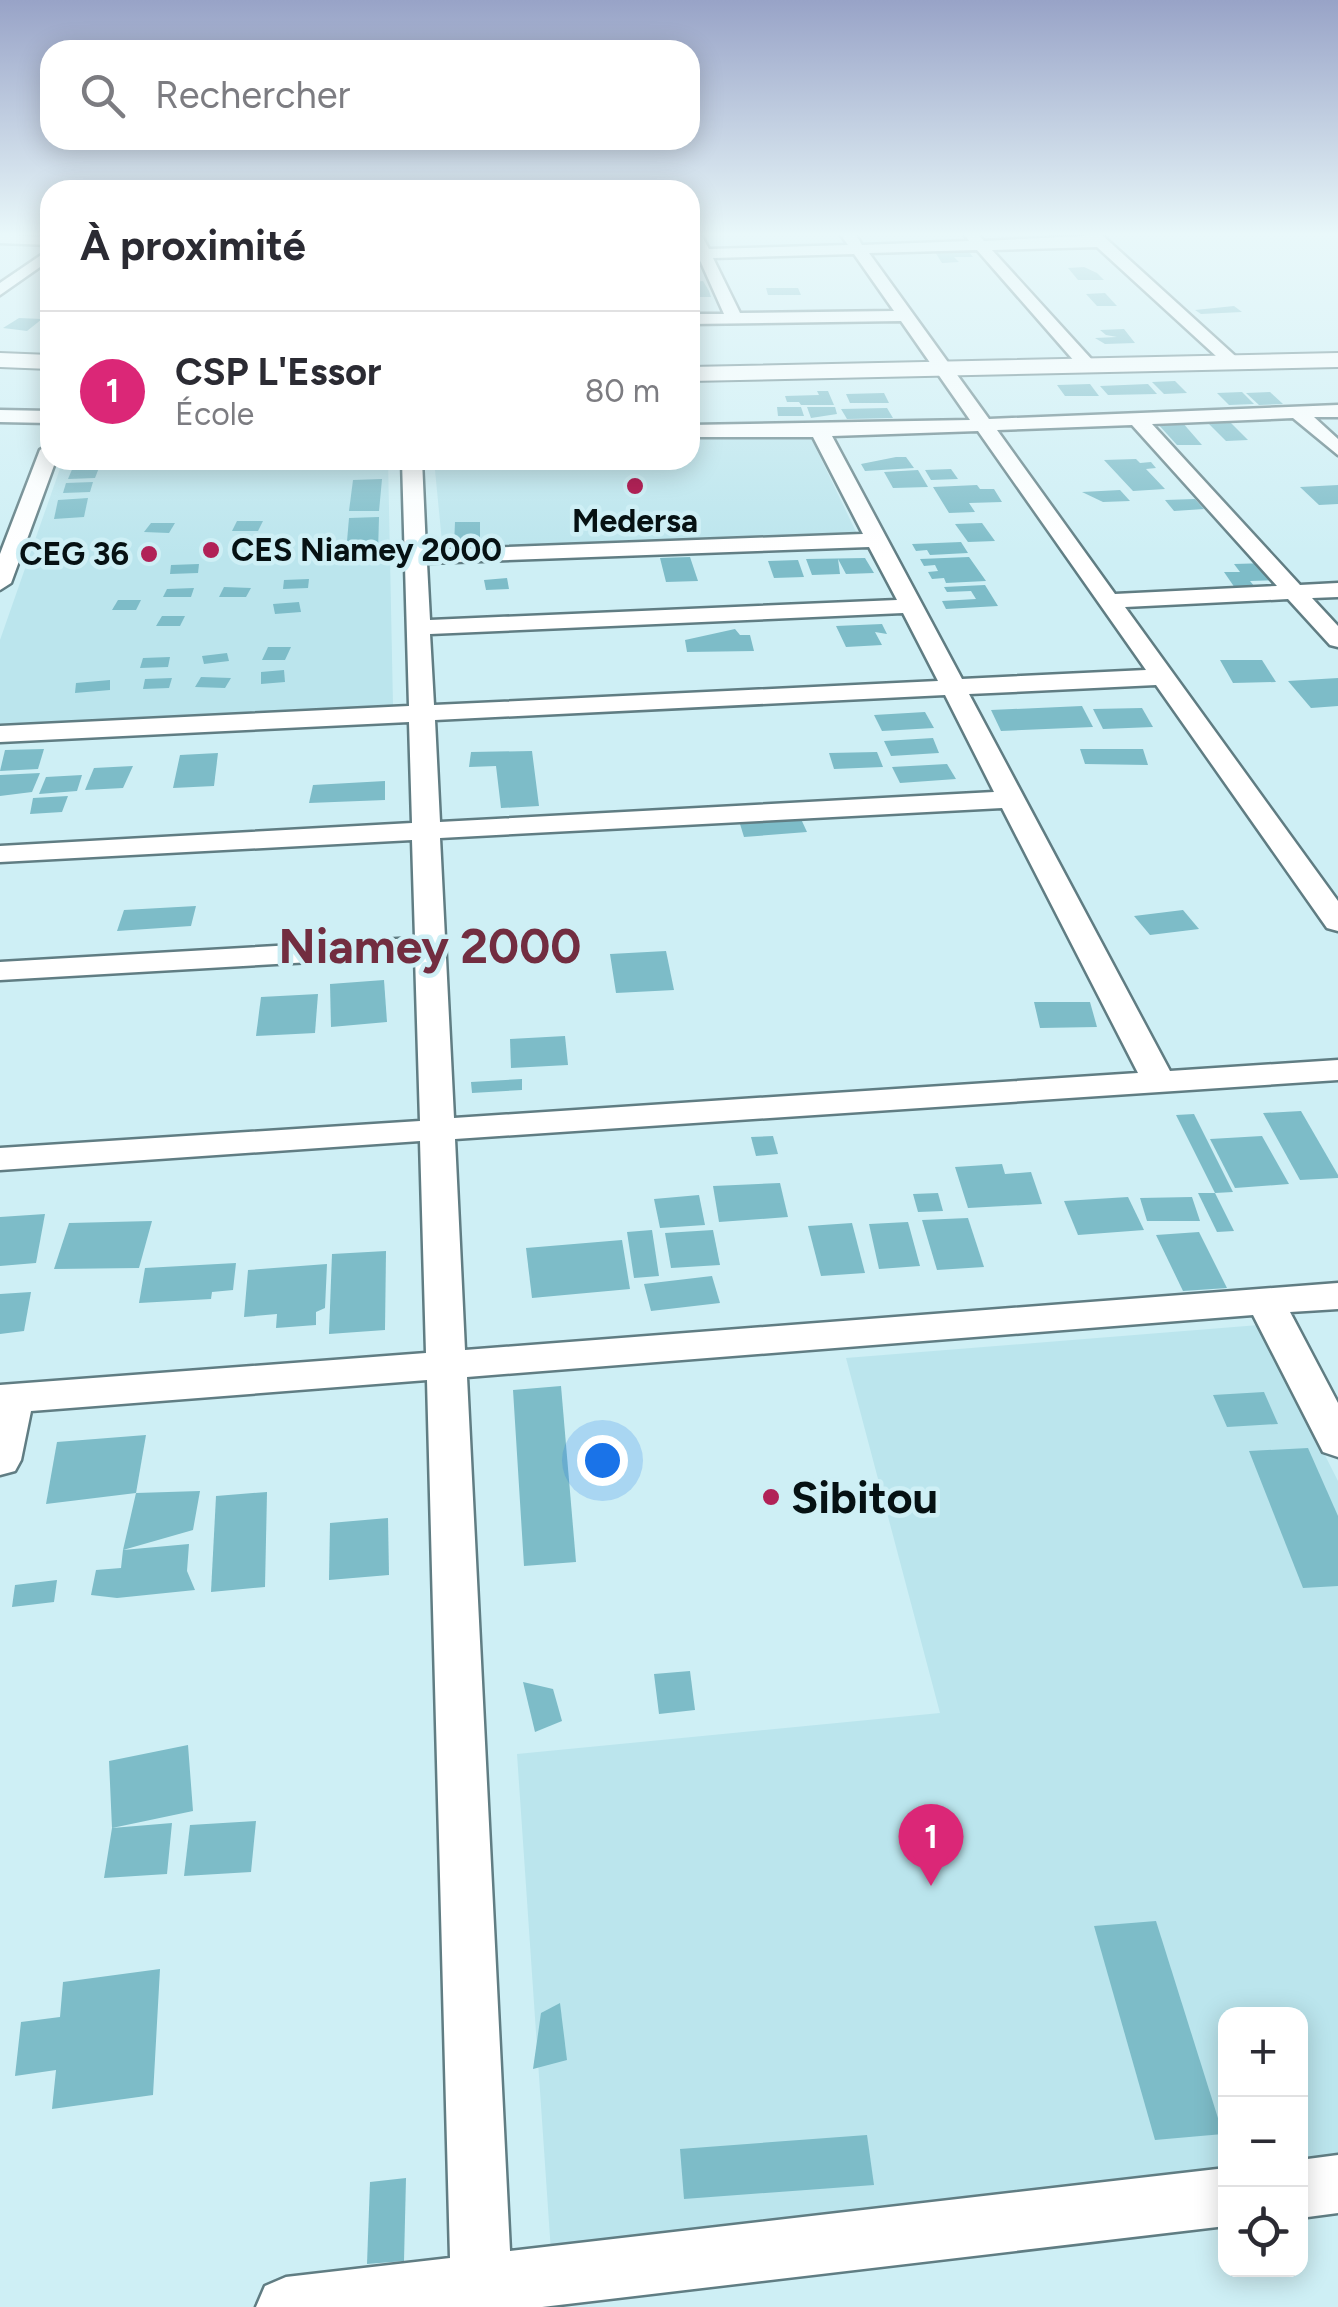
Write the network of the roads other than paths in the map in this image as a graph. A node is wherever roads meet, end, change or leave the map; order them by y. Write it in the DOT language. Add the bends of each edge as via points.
graph roads {
  1 [pos="925,343"];
  2 [pos="1067,343"];
  3 [pos="1212,343"];
  4 [pos="0,360"];
  5 [pos="1338,360"];
  6 [pos="40,362"];
  7 [pos="1234,363"];
  8 [pos="1088,366"];
  9 [pos="942,369"];
  10 [pos="700,374"];
  11 [pos="1338,412"];
  12 [pos="1298,413"];
  13 [pos="0,416"];
  14 [pos="40,417"];
  15 [pos="1137,419"];
  16 [pos="982,425"];
  17 [pos="700,431"];
  18 [pos="820,431"];
  19 [pos="1338,450"];
  20 [pos="42,470"];
  21 [pos="412,470"];
  22 [pos="876,540"];
  23 [pos="416,558"];
  24 [pos="1,576"];
  25 [pos="1338,590"];
  26 [pos="1295,592"];
  27 [pos="1108,600"];
  28 [pos="911,606"];
  29 [pos="418,628"];
  30 [pos="1338,640"];
  31 [pos="1162,677"];
  32 [pos="954,688"];
  33 [pos="421,714"];
  34 [pos="0,734"];
  35 [pos="1012,799"];
  36 [pos="426,831"];
  37 [pos="0,854"];
  38 [pos="1337,920"];
  39 [pos="430,946"];
  40 [pos="0,971"];
  41 [pos="1338,1070"];
  42 [pos="1159,1082"];
  43 [pos="437,1130"];
  44 [pos="0,1160"];
  45 [pos="1338,1296"];
  46 [pos="1266,1302"];
  47 [pos="446,1365"];
  48 [pos="6,1399"];
  49 [pos="1338,1442"];
  50 [pos="0,1460"];
  51 [pos="1338,2184"];
  52 [pos="1308,2187"];
  53 [pos="1218,2198"];
  54 [pos="482,2296"];
  55 [pos="286,2307"];
  1 -- 9 [label="street"];
  2 -- 8 [label="street"];
  3 -- 7 [label="street"];
  4 -- 6 [label="street"];
  5 -- 7 [label="street"];
  7 -- 8 [label="street"];
  8 -- 9 [label="street"];
  9 -- 10 [label="street"];
  9 -- 16 [label="street"];
  11 -- 12 [label="street"];
  12 -- 15 [label="street"];
  12 -- 19 [label="street"];
  13 -- 14 [label="street"];
  15 -- 16 [label="street"];
  15 -- 26 [label="street"];
  16 -- 18 [label="street"];
  16 -- 27 [label="street"];
  17 -- 18 [label="street"];
  18 -- 22 [label="street"];
  20 -- 24 [label="street"];
  21 -- 23 [label="street"];
  22 -- 23 [label="street"];
  22 -- 28 [label="street"];
  23 -- 29 [label="street"];
  25 -- 26 [label="street"];
  26 -- 27 [label="street"];
  26 -- 30 [label="street"];
  27 -- 31 [label="street"];
  28 -- 29 [label="street"];
  28 -- 32 [label="street"];
  29 -- 33 [label="street"];
  31 -- 32 [label="street"];
  31 -- 38 [label="street"];
  32 -- 33 [label="street"];
  32 -- 35 [label="street"];
  33 -- 34 [label="street"];
  33 -- 36 [label="street"];
  35 -- 36 [label="street"];
  35 -- 42 [label="street"];
  36 -- 37 [label="street"];
  36 -- 39 [label="street"];
  39 -- 40 [label="street"];
  39 -- 43 [label="street"];
  41 -- 42 [label="street"];
  42 -- 43 [label="street"];
  43 -- 44 [label="street"];
  43 -- 47 [label="street"];
  45 -- 46 [label="street"];
  46 -- 47 [label="street"];
  46 -- 49 [label="street"];
  47 -- 48 [label="street"];
  47 -- 54 [label="street"];
  48 -- 50 [label="street"];
  51 -- 52 [label="street"];
  53 -- 54 [label="street"];
  54 -- 55 [label="street"];
}
